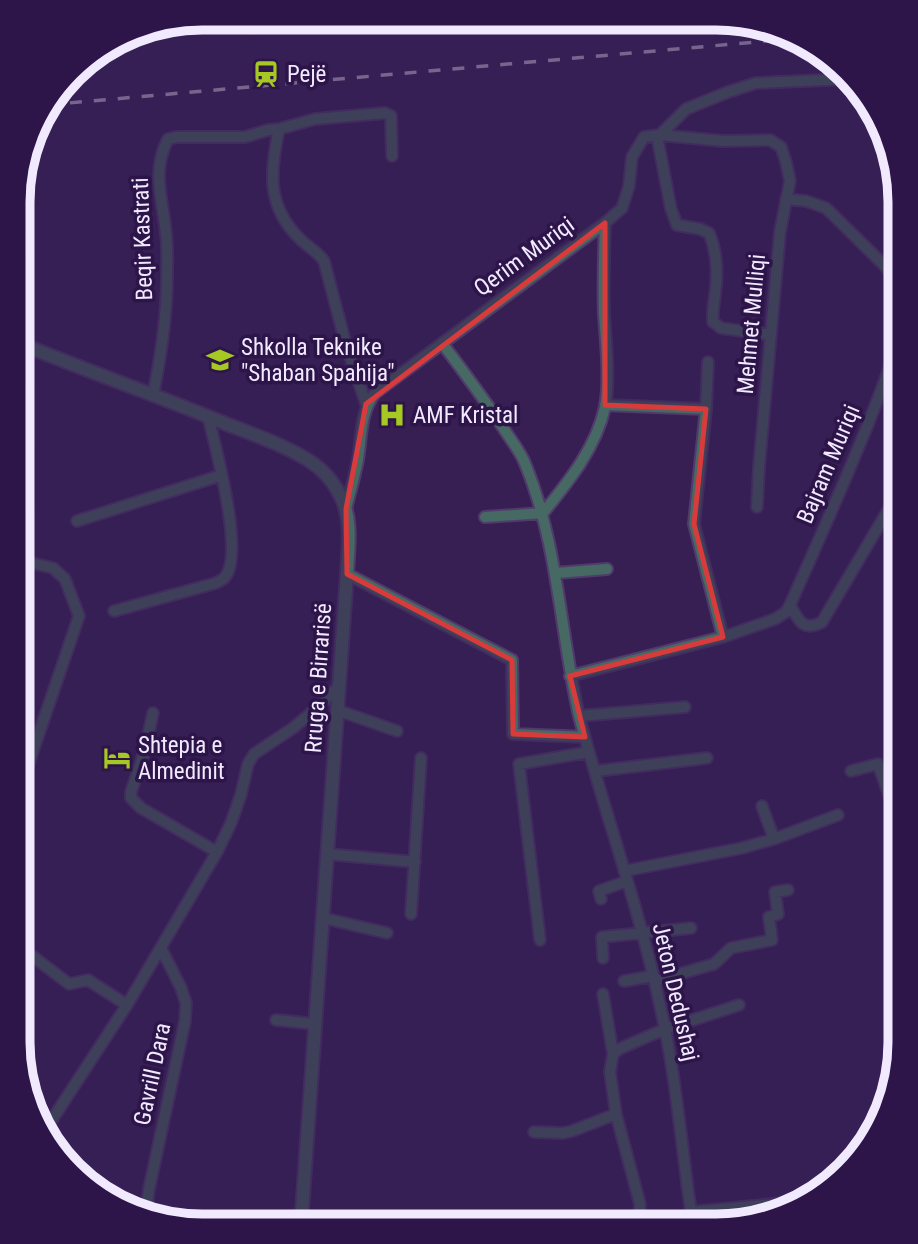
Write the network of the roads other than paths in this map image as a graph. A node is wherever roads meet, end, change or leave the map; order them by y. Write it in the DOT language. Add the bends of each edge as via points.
graph roads {
  1 [pos="837,79"];
  2 [pos="279,129"];
  3 [pos="659,135"];
  4 [pos="392,156"];
  5 [pos="786,198"];
  6 [pos="605,223"];
  7 [pos="888,270"];
  8 [pos="771,335"];
  9 [pos="442,343"];
  10 [pos="30,348"];
  11 [pos="33,349"];
  12 [pos="30,352"];
  13 [pos="708,362"];
  14 [pos="888,375"];
  15 [pos="153,395"];
  16 [pos="366,404"];
  17 [pos="605,405"];
  18 [pos="706,409"];
  19 [pos="208,416"];
  20 [pos="222,475"];
  21 [pos="757,507"];
  22 [pos="346,509"];
  23 [pos="888,510"];
  24 [pos="543,513"];
  25 [pos="485,517"];
  26 [pos="77,521"];
  27 [pos="30,563"];
  28 [pos="607,569"];
  29 [pos="555,573"];
  30 [pos="346,574"];
  31 [pos="790,605"];
  32 [pos="114,611"];
  33 [pos="723,637"];
  34 [pos="570,676"];
  35 [pos="338,687"];
  36 [pos="685,707"];
  37 [pos="337,710"];
  38 [pos="153,713"];
  39 [pos="579,716"];
  40 [pos="397,731"];
  41 [pos="584,737"];
  42 [pos="589,752"];
  43 [pos="30,758"];
  44 [pos="421,758"];
  45 [pos="707,758"];
  46 [pos="596,771"];
  47 [pos="851,771"];
  48 [pos="888,792"];
  49 [pos="762,806"];
  50 [pos="838,815"];
  51 [pos="774,839"];
  52 [pos="216,852"];
  53 [pos="327,854"];
  54 [pos="415,862"];
  55 [pos="626,876"];
  56 [pos="789,890"];
  57 [pos="601,899"];
  58 [pos="411,914"];
  59 [pos="323,918"];
  60 [pos="691,928"];
  61 [pos="387,933"];
  62 [pos="642,933"];
  63 [pos="540,940"];
  64 [pos="161,948"];
  65 [pos="30,954"];
  66 [pos="603,958"];
  67 [pos="654,979"];
  68 [pos="624,981"];
  69 [pos="603,994"];
  70 [pos="127,1005"];
  71 [pos="739,1005"];
  72 [pos="276,1020"];
  73 [pos="316,1024"];
  74 [pos="665,1029"];
  75 [pos="613,1054"];
  76 [pos="616,1114"];
  77 [pos="50,1123"];
  78 [pos="534,1132"];
  79 [pos="773,1204"];
  80 [pos="147,1205"];
  81 [pos="691,1212"];
  82 [pos="302,1214"];
  83 [pos="640,1214"];
  1 -- 3 [label="street" via="756,83 686,109"];
  2 -- 4 [label="street, Beqir Kastrati" via="315,119 385,113 391,116"];
  2 -- 15 [label="street, Beqir Kastrati" via="245,136 177,137 168,139 163,148 158,182 167,234 167,280"];
  2 -- 16 [label="street" via="272,170 275,201 294,233 324,261"];
  3 -- 5 [label="street, Mehmet Mulliqi" via="770,140 781,147 786,162 790,181"];
  3 -- 6 [label="street, Qerim Muriqi" via="644,137 632,157 622,208"];
  3 -- 8 [label="street" via="677,225 701,229 712,240 717,275 713,322 721,328"];
  5 -- 7 [label="street" via="826,208"];
  5 -- 8 [label="street, Mehmet Mulliqi"];
  6 -- 9 [label="street, Qerim Muriqi"];
  6 -- 17 [label="street"];
  8 -- 21 [label="street, Mehmet Mulliqi"];
  9 -- 16 [label="street, Qerim Muriqi"];
  9 -- 24 [label="street, Jeton Dedushaj" via="523,458"];
  10 -- 11 [label="street, Rruga e Birrarisë"];
  11 -- 12 [label="street"];
  11 -- 15 [label="street, Rruga e Birrarisë"];
  13 -- 18 [label="street"];
  14 -- 31 [label="street, Bajram Muriqi"];
  15 -- 19 [label="street, Rruga e Birrarisë"];
  16 -- 22 [label="street"];
  17 -- 18 [label="street"];
  17 -- 24 [label="street" via="584,458"];
  18 -- 33 [label="street" via="694,524"];
  19 -- 20 [label="street"];
  19 -- 22 [label="street, Rruga e Birrarisë" via="307,460 330,480"];
  20 -- 26 [label="street"];
  20 -- 32 [label="street" via="231,549 225,577"];
  22 -- 30 [label="street, Rruga e Birrarisë"];
  23 -- 31 [label="street" via="822,622 804,625"];
  24 -- 25 [label="street"];
  24 -- 29 [label="street, Jeton Dedushaj"];
  27 -- 43 [label="street" via="53,568 65,579 79,616"];
  28 -- 29 [label="street"];
  29 -- 34 [label="street, Jeton Dedushaj"];
  30 -- 35 [label="street, Rruga e Birrarisë"];
  30 -- 41 [label="street" via="512,660 513,734"];
  31 -- 33 [label="street" via="775,619"];
  33 -- 34 [label="street"];
  34 -- 39 [label="street, Jeton Dedushaj"];
  35 -- 37 [label="street, Rruga e Birrarisë"];
  35 -- 52 [label="street, Gavrill Dara" via="293,728 254,754 231,823"];
  36 -- 39 [label="street"];
  37 -- 40 [label="street"];
  37 -- 53 [label="street, Rruga e Birrarisë"];
  38 -- 52 [label="street" via="131,798"];
  39 -- 41 [label="street, Jeton Dedushaj"];
  41 -- 42 [label="street, Jeton Dedushaj"];
  42 -- 46 [label="street, Jeton Dedushaj"];
  42 -- 63 [label="street" via="519,764"];
  44 -- 54 [label="street"];
  45 -- 46 [label="street"];
  46 -- 55 [label="street, Jeton Dedushaj"];
  47 -- 48 [label="street" via="878,764"];
  49 -- 51 [label="street"];
  50 -- 51 [label="street"];
  51 -- 55 [label="street"];
  52 -- 64 [label="street, Gavrill Dara"];
  53 -- 54 [label="street"];
  53 -- 59 [label="street, Rruga e Birrarisë"];
  54 -- 58 [label="street"];
  55 -- 57 [label="street" via="599,891"];
  55 -- 62 [label="street, Jeton Dedushaj"];
  56 -- 67 [label="street" via="775,892 778,914 769,916 772,940 731,948 714,964"];
  59 -- 61 [label="street"];
  59 -- 73 [label="street, Rruga e Birrarisë"];
  60 -- 62 [label="street"];
  62 -- 66 [label="street" via="602,937"];
  62 -- 67 [label="street, Jeton Dedushaj"];
  64 -- 70 [label="street, Gavrill Dara"];
  64 -- 80 [label="street, Gavrill Dara" via="186,1003"];
  65 -- 70 [label="street" via="69,984 88,980"];
  67 -- 68 [label="street"];
  67 -- 74 [label="street, Jeton Dedushaj"];
  69 -- 75 [label="street"];
  70 -- 77 [label="street, Gavrill Dara"];
  71 -- 74 [label="street"];
  72 -- 73 [label="street"];
  73 -- 82 [label="street, Rruga e Birrarisë"];
  74 -- 75 [label="street"];
  74 -- 81 [label="street, Jeton Dedushaj"];
  75 -- 76 [label="street" via="610,1072"];
  76 -- 78 [label="street" via="563,1133"];
  76 -- 83 [label="street"];
  79 -- 81 [label="street"];
}
